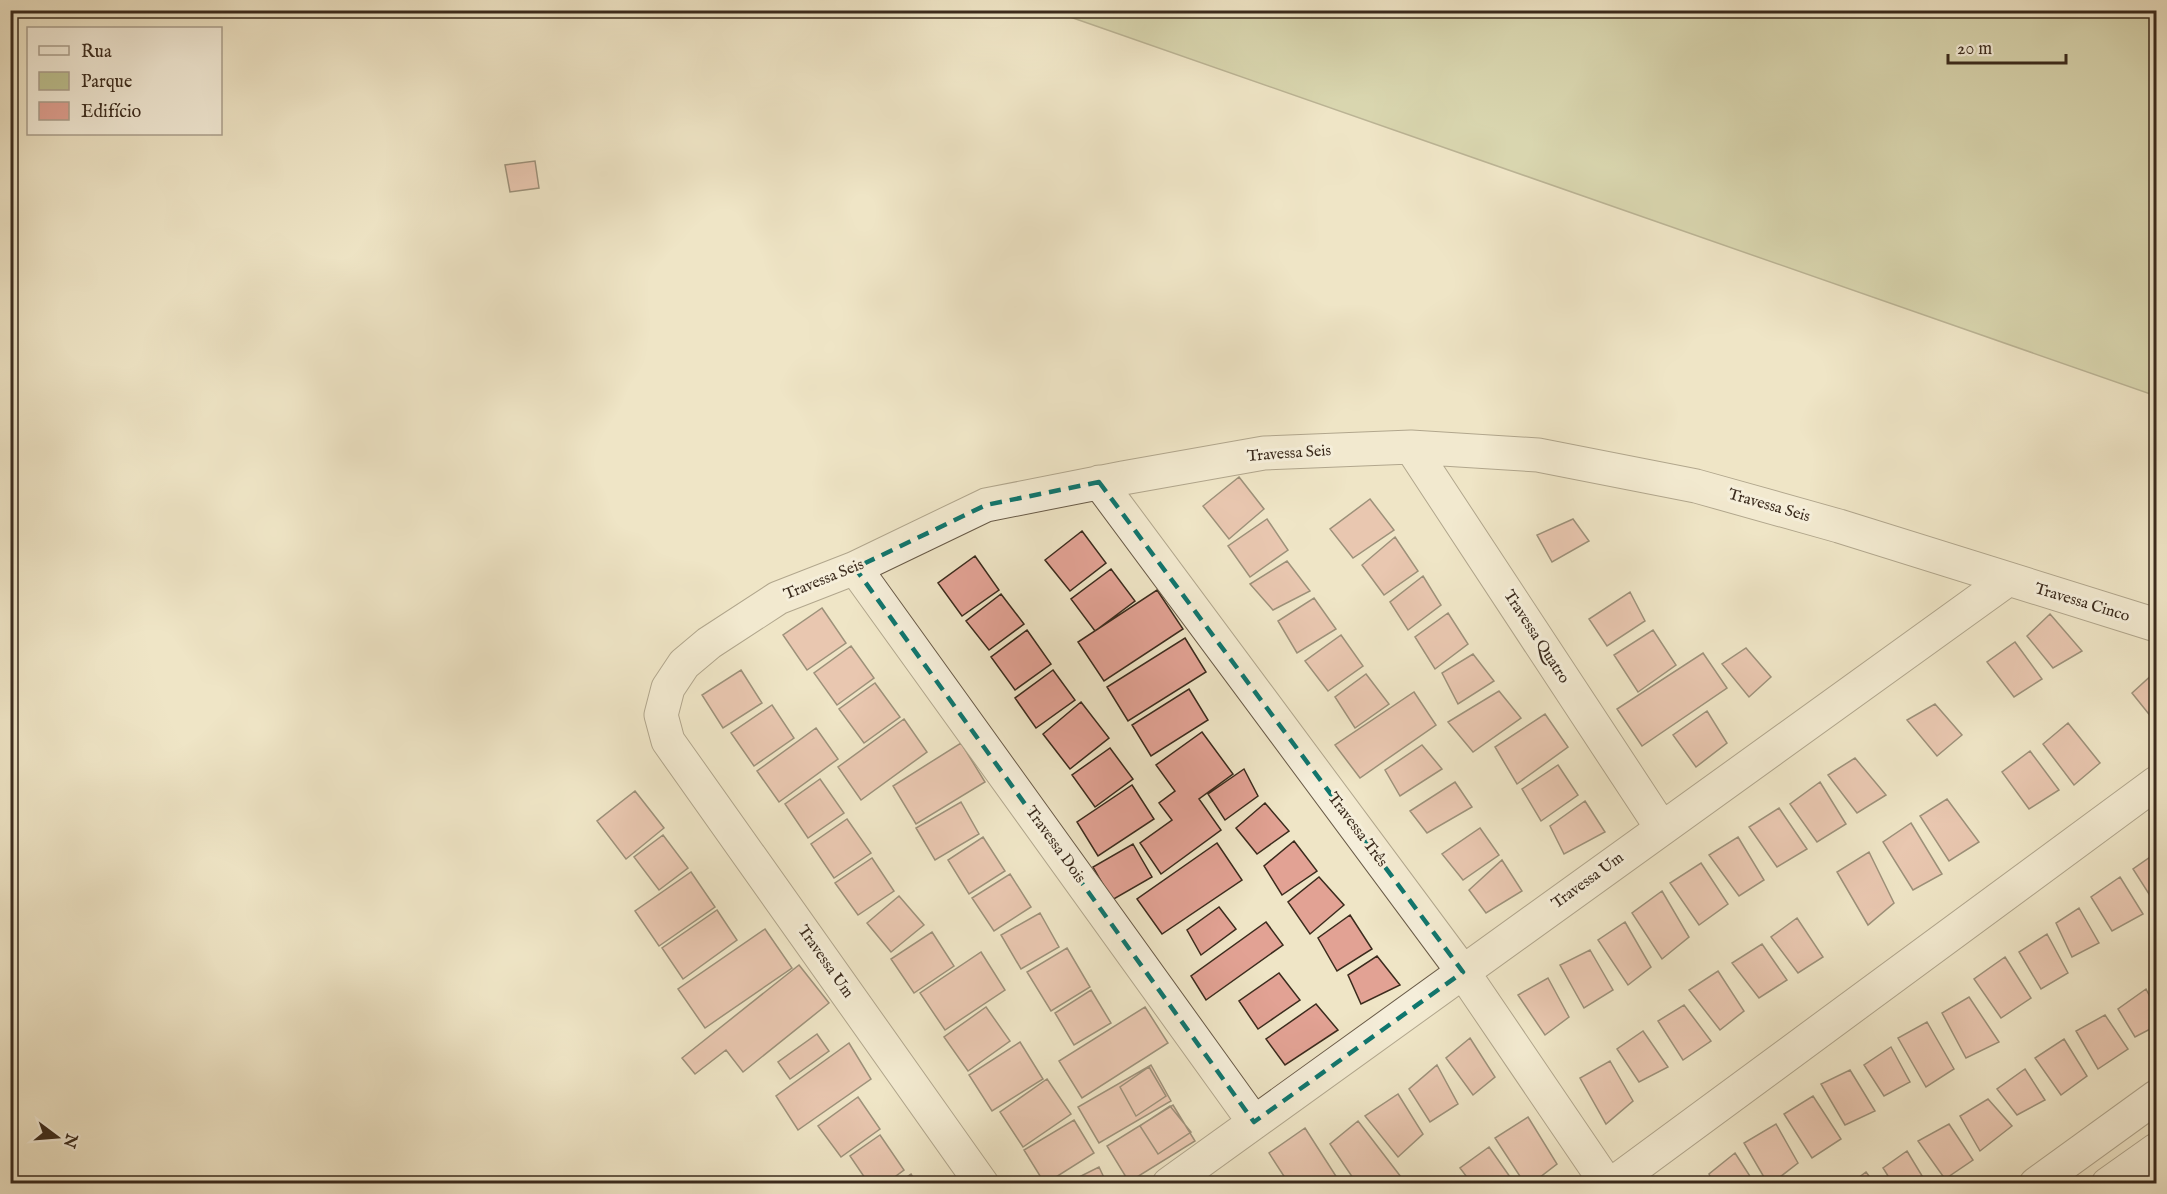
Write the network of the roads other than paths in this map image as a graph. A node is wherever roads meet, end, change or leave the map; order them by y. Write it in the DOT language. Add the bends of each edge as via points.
graph roads {
  1 [pos="1411,447"];
  2 [pos="1099,482"];
  3 [pos="855,568"];
  4 [pos="2007,580"];
  5 [pos="2157,625"];
  6 [pos="668,741"];
  7 [pos="2157,783"];
  8 [pos="1661,827"];
  9 [pos="1463,972"];
  10 [pos="2157,1097"];
  11 [pos="1254,1122"];
  12 [pos="2157,1150"];
  13 [pos="982,1184"];
  14 [pos="1169,1184"];
  15 [pos="1607,1184"];
  16 [pos="1611,1184"];
  17 [pos="2036,1184"];
  18 [pos="2108,1184"];
  1 -- 2 [label="street, Travessa Seis" via="1264,453"];
  1 -- 4 [label="street, Travessa Seis" via="1538,455 1696,486 1839,526"];
  1 -- 8 [label="street, Travessa Quatro"];
  2 -- 3 [label="street, Travessa Seis" via="986,505"];
  2 -- 9 [label="street, Travessa Três"];
  3 -- 6 [label="street, Travessa Seis" via="778,598 684,664 668,688 661,715"];
  3 -- 11 [label="street, Travessa Dois"];
  4 -- 5 [label="street, Travessa Cinco"];
  4 -- 8 [label="street, Travessa Um"];
  6 -- 13 [label="street, Travessa Um"];
  7 -- 16 [label="street"];
  8 -- 9 [label="street, Travessa Um"];
  9 -- 11 [label="street, Travessa Um"];
  9 -- 15 [label="street, Travessa Três"];
  10 -- 17 [label="street"];
  11 -- 14 [label="street, Travessa Um"];
  12 -- 18 [label="street"];
}
